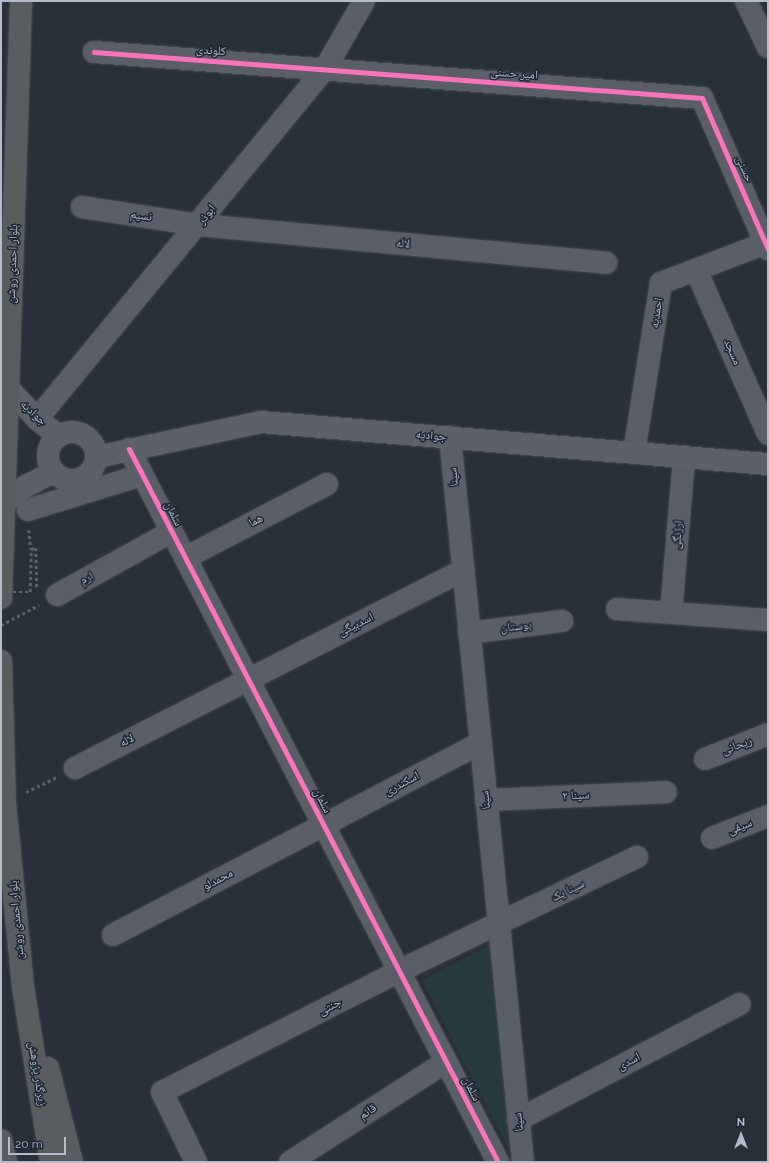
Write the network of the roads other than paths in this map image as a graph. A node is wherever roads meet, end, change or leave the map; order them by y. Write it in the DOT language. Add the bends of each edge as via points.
graph roads {
  1 [pos="21,1"];
  2 [pos="364,1"];
  3 [pos="746,1"];
  4 [pos="767,41"];
  5 [pos="94,52"];
  6 [pos="325,69"];
  7 [pos="702,98"];
  8 [pos="82,207"];
  9 [pos="200,225"];
  10 [pos="767,246"];
  11 [pos="606,263"];
  12 [pos="696,270"];
  13 [pos="9,389"];
  14 [pos="38,419"];
  15 [pos="768,434"];
  16 [pos="59,436"];
  17 [pos="450,437"];
  18 [pos="129,450"];
  19 [pos="634,453"];
  20 [pos="97,457"];
  21 [pos="684,457"];
  22 [pos="768,464"];
  23 [pos="54,472"];
  24 [pos="142,475"];
  25 [pos="327,484"];
  26 [pos="5,502"];
  27 [pos="28,510"];
  28 [pos="172,532"];
  29 [pos="185,558"];
  30 [pos="463,570"];
  31 [pos="44,595"];
  32 [pos="1,598"];
  33 [pos="617,609"];
  34 [pos="671,613"];
  35 [pos="768,620"];
  36 [pos="562,621"];
  37 [pos="469,633"];
  38 [pos="1,661"];
  39 [pos="248,680"];
  40 [pos="768,734"];
  41 [pos="481,743"];
  42 [pos="705,759"];
  43 [pos="75,768"];
  44 [pos="666,792"];
  45 [pos="486,800"];
  46 [pos="768,816"];
  47 [pos="323,825"];
  48 [pos="712,838"];
  49 [pos="638,857"];
  50 [pos="499,924"];
  51 [pos="113,935"];
  52 [pos="399,971"];
  53 [pos="23,987"];
  54 [pos="740,1004"];
  55 [pos="446,1062"];
  56 [pos="518,1120"];
  57 [pos="1,1140"];
  58 [pos="6,1162"];
  59 [pos="51,1162"];
  60 [pos="72,1162"];
  61 [pos="196,1162"];
  62 [pos="290,1162"];
  63 [pos="498,1162"];
  64 [pos="523,1162"];
  1 -- 13 [label="highway, بلوار احمدی روشن"];
  2 -- 6 [label="street, ابوذر"];
  3 -- 4 [label="street"];
  5 -- 6 [label="street, کلوندی"];
  6 -- 7 [label="street, امیر حسنی"];
  6 -- 9 [label="street, ابوذر"];
  7 -- 10 [label="street, حسنی"];
  8 -- 9 [label="street, نسیم"];
  9 -- 11 [label="street, لاله"];
  9 -- 14 [label="street, ابوذر"];
  10 -- 12 [label="street, احمدیه"];
  12 -- 15 [label="street, مسجد"];
  12 -- 19 [label="street, احمدیه" via="662,284"];
  13 -- 14 [label="main road, جوادیه"];
  13 -- 26 [label="highway, بلوار احمدی روشن"];
  14 -- 16 [label="main road, جوادیه"];
  16 -- 20 [label="main road" via="80,433 92,442"];
  16 -- 23 [label="main road" via="48,453"];
  17 -- 18 [label="main road, جوادیه" via="261,422"];
  17 -- 19 [label="main road, جوادیه"];
  17 -- 30 [label="street, سینا"];
  18 -- 20 [label="main road, جوادیه"];
  18 -- 24 [label="street, سلمان"];
  19 -- 21 [label="main road, جوادیه"];
  20 -- 23 [label="main road" via="94,468 86,476 75,480 64,479"];
  21 -- 22 [label="main road, جوادیه"];
  21 -- 34 [label="street, ارژنگی"];
  23 -- 26 [label="main road" via="26,486"];
  24 -- 27 [label="street"];
  24 -- 28 [label="street, سلمان"];
  25 -- 29 [label="street, هما"];
  26 -- 32 [label="highway, بلوار احمدی روشن"];
  28 -- 29 [label="street, سلمان"];
  28 -- 31 [label="street, ارم"];
  29 -- 39 [label="street, سلمان"];
  30 -- 37 [label="street, سینا"];
  30 -- 39 [label="street, اسدبیگی"];
  33 -- 34 [label="street"];
  34 -- 35 [label="street"];
  36 -- 37 [label="street, بوستان"];
  37 -- 41 [label="street, سینا"];
  38 -- 53 [label="highway, بلوار احمدی روشن" via="6,802"];
  39 -- 43 [label="street, لاله"];
  39 -- 47 [label="street, سلمان"];
  40 -- 42 [label="street, ریحانی"];
  41 -- 45 [label="street, سینا"];
  41 -- 47 [label="street, اسکندری"];
  44 -- 45 [label="street, سینا ۲"];
  45 -- 50 [label="street, سینا"];
  46 -- 48 [label="street, سیفی"];
  47 -- 51 [label="street, محمدلو"];
  47 -- 52 [label="street, سلمان"];
  49 -- 50 [label="street, سینا یک"];
  50 -- 52 [label="street, جنتی"];
  50 -- 56 [label="street, سینا"];
  52 -- 55 [label="street, سلمان"];
  52 -- 61 [label="street, جنتی" via="162,1092"];
  53 -- 59 [label="highway, زیرگذر پژوهش"];
  53 -- 60 [label="highway" via="62,1116"];
  54 -- 56 [label="street, اسدی"];
  55 -- 62 [label="street, قائم"];
  55 -- 63 [label="street, سلمان"];
  56 -- 64 [label="street, سینا"];
  57 -- 58 [label="highway"];
}
